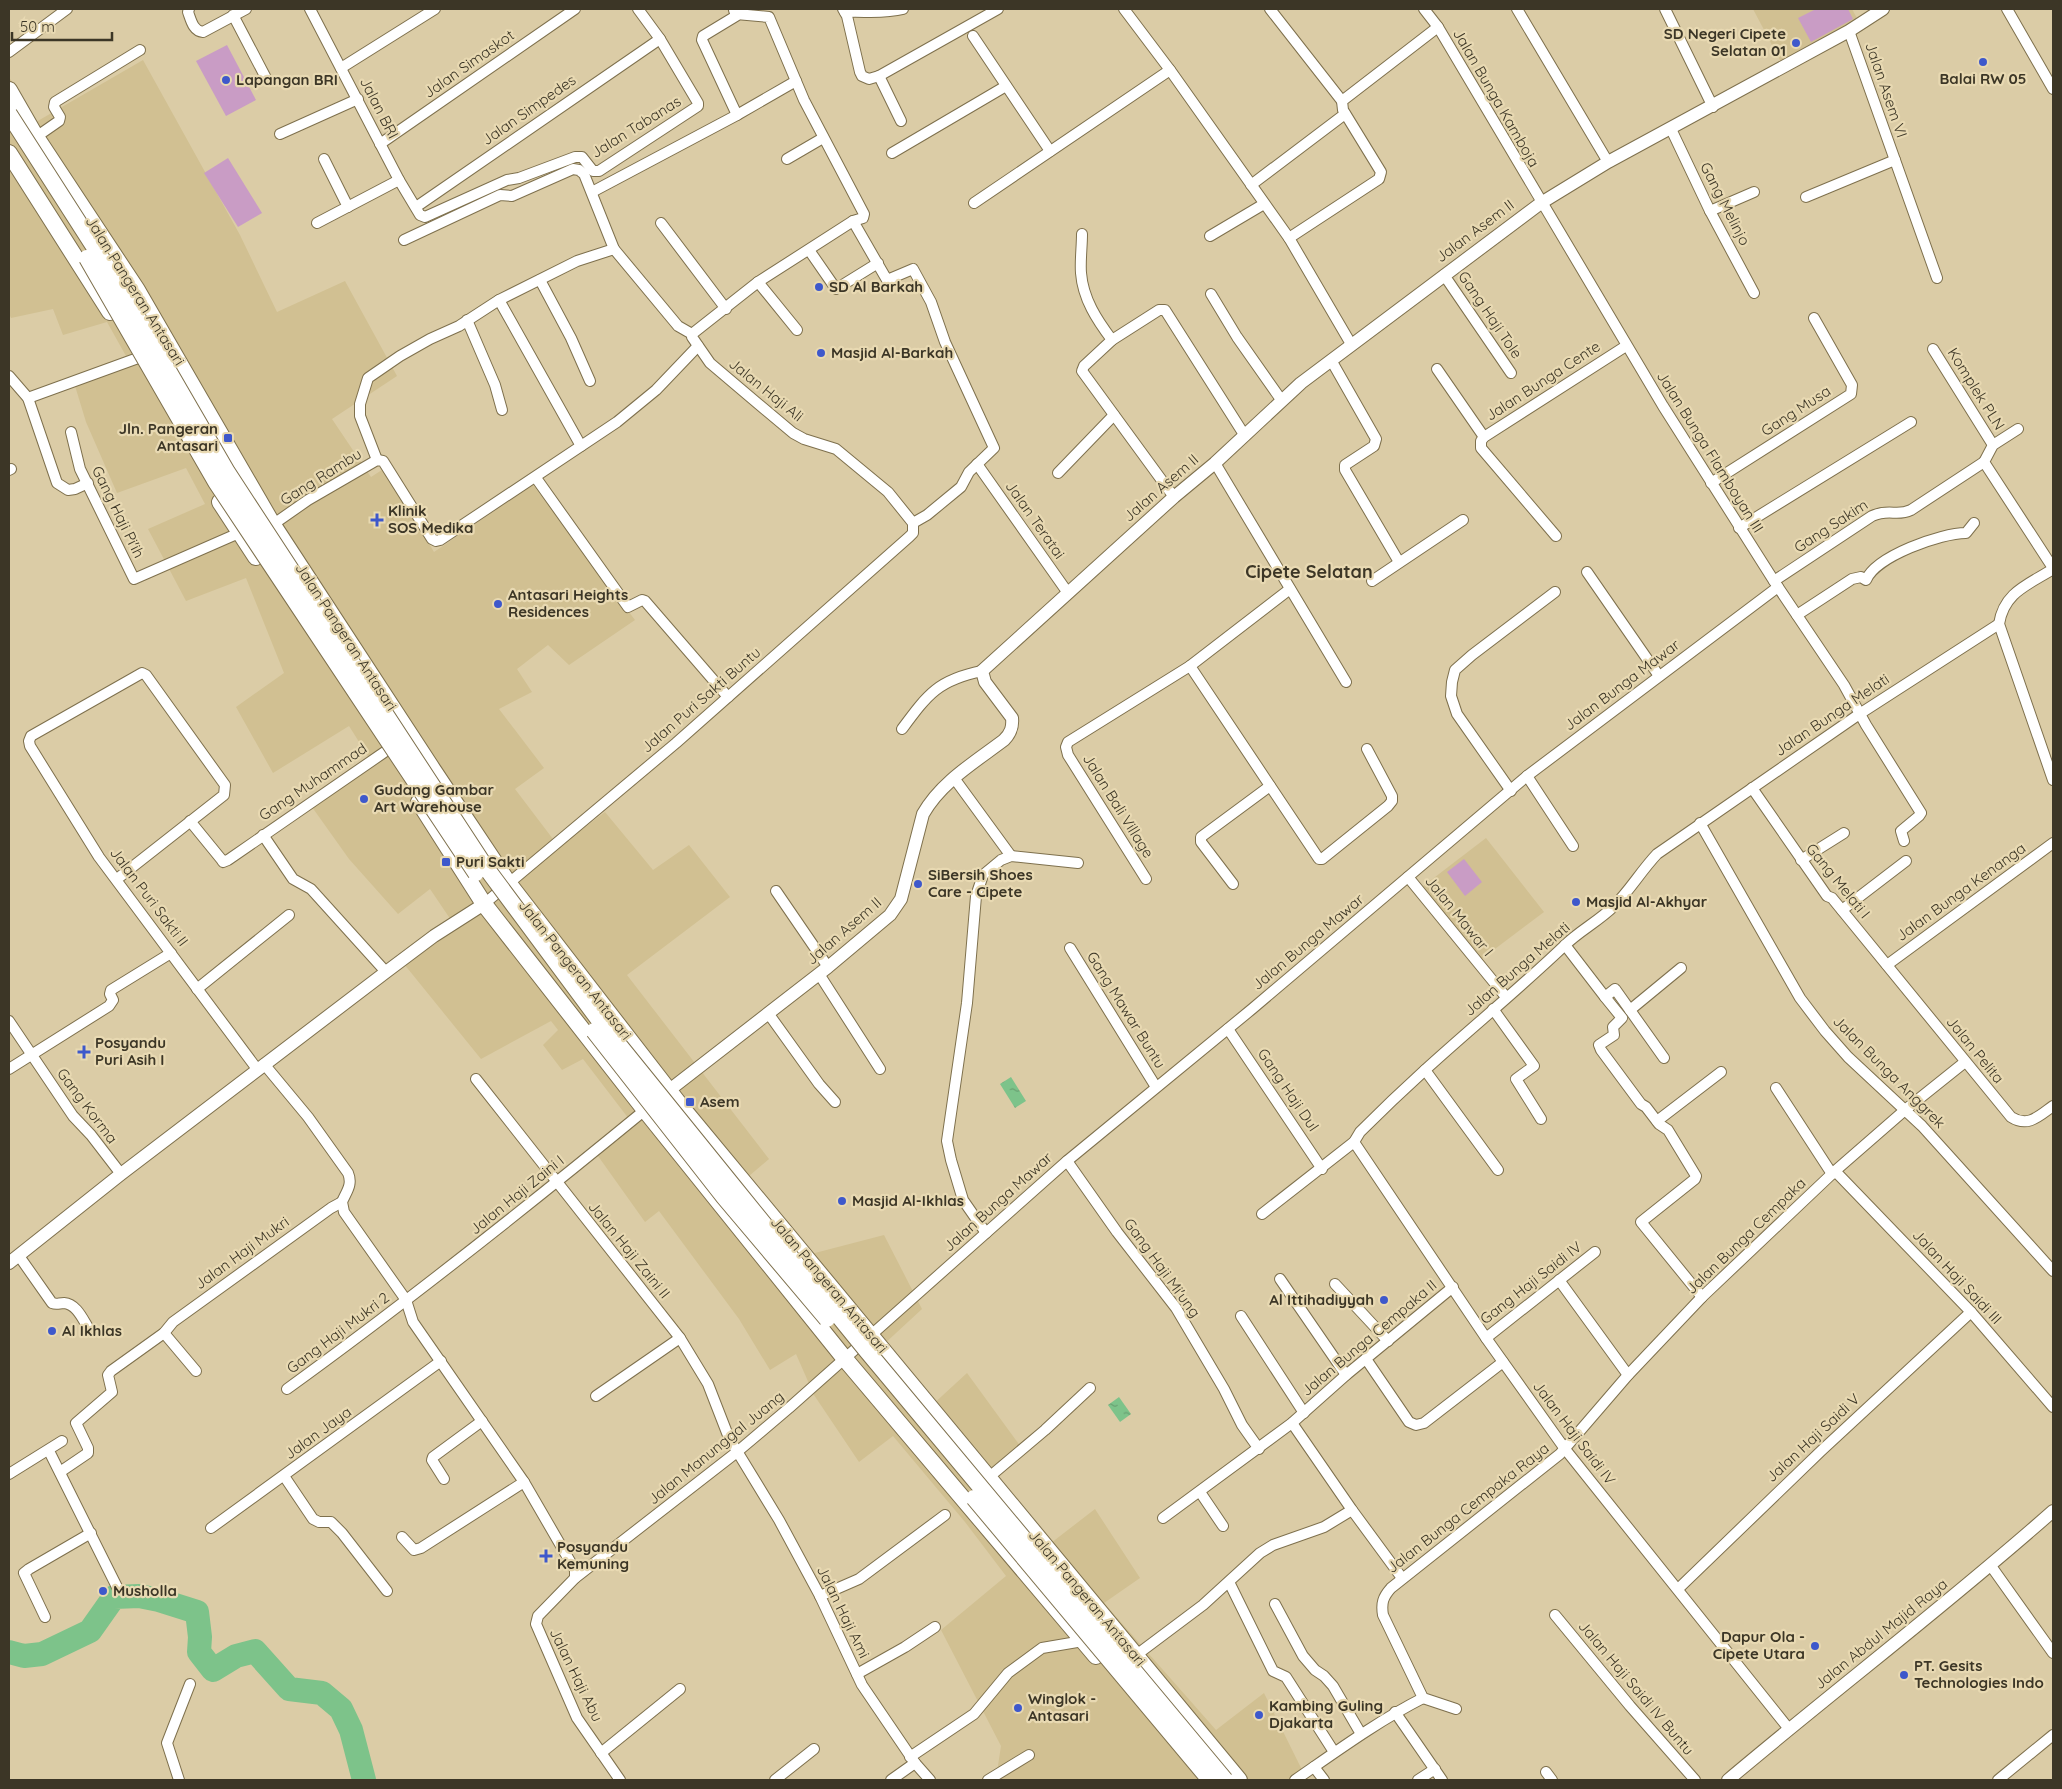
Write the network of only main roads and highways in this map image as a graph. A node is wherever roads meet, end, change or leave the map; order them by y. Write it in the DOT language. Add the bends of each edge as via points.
graph roads {
  1 [pos="9,90"];
  2 [pos="9,114"];
  3 [pos="9,134"];
  4 [pos="9,153"];
  5 [pos="416,744"];
  6 [pos="389,756"];
  7 [pos="789,1237"];
  8 [pos="763,1258"];
  9 [pos="1200,1780"];
  10 [pos="1210,1780"];
  11 [pos="1225,1780"];
  12 [pos="1238,1780"];
  1 -- 5 [label="main road, Jalan Pangeran Antasari" via="36,137 137,290 273,524"];
  2 -- 11 [label="main road, bridge" via="118,284 227,472 484,865 602,1024 848,1328"];
  3 -- 10 [label="main road, bridge" via="98,275 216,482 480,878 594,1032 724,1197"];
  4 -- 6 [label="main road, Jalan Pangeran Antasari" via="138,358 242,537"];
  5 -- 6 [label="main road"];
  5 -- 7 [label="main road, Jalan Pangeran Antasari" via="503,888"];
  6 -- 8 [label="main road, Jalan Pangeran Antasari" via="484,904"];
  7 -- 8 [label="main road"];
  7 -- 12 [label="main road, Jalan Pangeran Antasari"];
  8 -- 9 [label="main road, Jalan Pangeran Antasari"];
}
